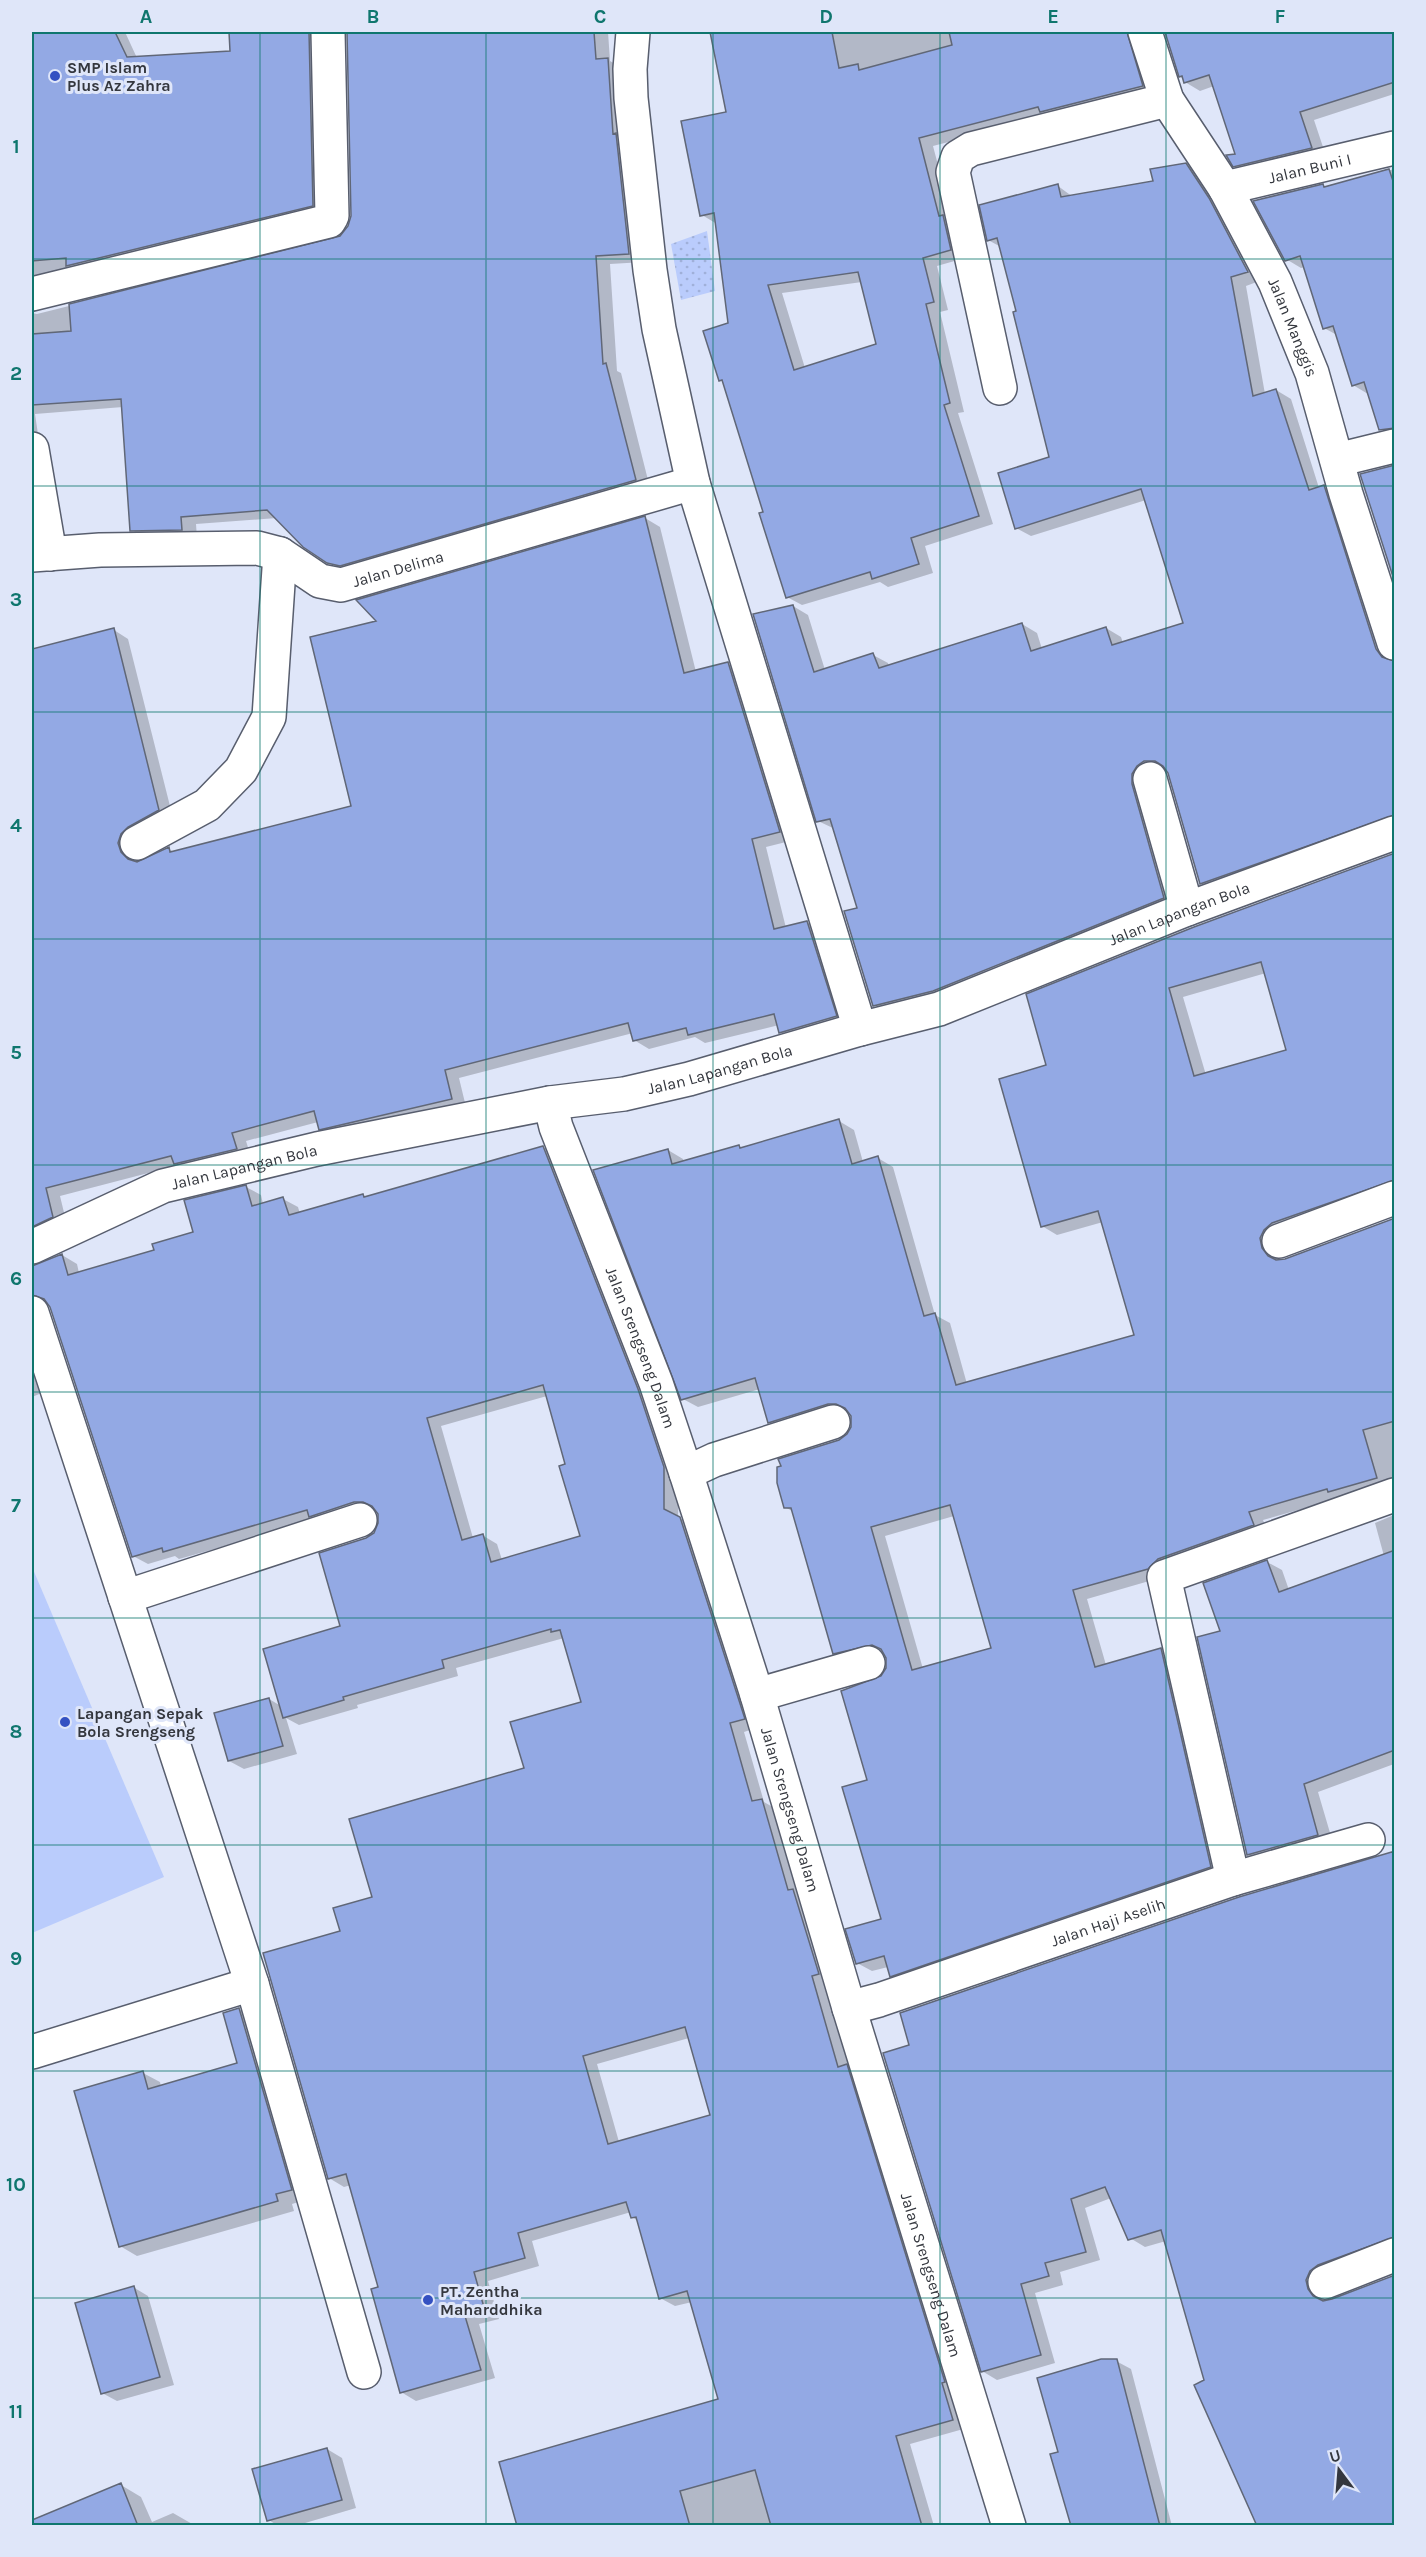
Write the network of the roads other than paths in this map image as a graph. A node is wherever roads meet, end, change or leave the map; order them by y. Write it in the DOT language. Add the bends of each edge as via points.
graph roads {
  1 [pos="328,32"];
  2 [pos="633,32"];
  3 [pos="1145,32"];
  4 [pos="1167,100"];
  5 [pos="1395,148"];
  6 [pos="1225,188"];
  7 [pos="32,294"];
  8 [pos="1000,388"];
  9 [pos="1395,446"];
  10 [pos="32,449"];
  11 [pos="1337,460"];
  12 [pos="693,483"];
  13 [pos="280,554"];
  14 [pos="41,555"];
  15 [pos="1395,643"];
  16 [pos="1150,779"];
  17 [pos="1395,833"];
  18 [pos="137,843"];
  19 [pos="1187,909"];
  20 [pos="860,1029"];
  21 [pos="550,1103"];
  22 [pos="1395,1198"];
  23 [pos="1279,1241"];
  24 [pos="32,1247"];
  25 [pos="32,1313"];
  26 [pos="833,1422"];
  27 [pos="686,1473"];
  28 [pos="1395,1495"];
  29 [pos="360,1520"];
  30 [pos="125,1597"];
  31 [pos="868,1663"];
  32 [pos="757,1695"];
  33 [pos="1368,1840"];
  34 [pos="1233,1879"];
  35 [pos="252,1984"];
  36 [pos="849,2008"];
  37 [pos="32,2052"];
  38 [pos="1395,2255"];
  39 [pos="1325,2282"];
  40 [pos="364,2372"];
  41 [pos="1009,2526"];
  1 -- 7 [label="street" via="332,216 329,221"];
  2 -- 12 [label="street" via="632,98 650,270"];
  3 -- 4 [label="street, Jalan Manggis"];
  4 -- 6 [label="street, Jalan Manggis"];
  4 -- 8 [label="street" via="971,149 958,157 953,172"];
  5 -- 6 [label="street, Jalan Buni I"];
  6 -- 11 [label="street, Jalan Manggis" via="1275,282 1312,373"];
  9 -- 11 [label="street"];
  10 -- 14 [label="street"];
  11 -- 15 [label="street, Jalan Manggis"];
  12 -- 13 [label="street, Jalan Delima" via="341,585 320,581"];
  12 -- 20 [label="street"];
  13 -- 14 [label="street, Jalan Delima" via="257,548 99,550"];
  13 -- 18 [label="street" via="269,717 241,770 207,805"];
  16 -- 19 [label="street"];
  17 -- 19 [label="street, Jalan Lapangan Bola"];
  19 -- 20 [label="street, Jalan Lapangan Bola" via="939,1009"];
  20 -- 21 [label="street, Jalan Lapangan Bola" via="688,1079 624,1094"];
  21 -- 24 [label="street, Jalan Lapangan Bola" via="317,1149 163,1186"];
  21 -- 27 [label="street, Jalan Srengseng Dalam"];
  22 -- 23 [label="street"];
  25 -- 30 [label="street"];
  26 -- 27 [label="street" via="714,1460"];
  27 -- 32 [label="street, Jalan Srengseng Dalam"];
  28 -- 34 [label="street" via="1164,1577"];
  29 -- 30 [label="street"];
  30 -- 35 [label="street"];
  31 -- 32 [label="street"];
  32 -- 36 [label="street, Jalan Srengseng Dalam"];
  33 -- 34 [label="street, Jalan Haji Aselih"];
  34 -- 36 [label="street, Jalan Haji Aselih"];
  35 -- 37 [label="street"];
  35 -- 40 [label="street"];
  36 -- 41 [label="street, Jalan Srengseng Dalam"];
  38 -- 39 [label="street"];
}
